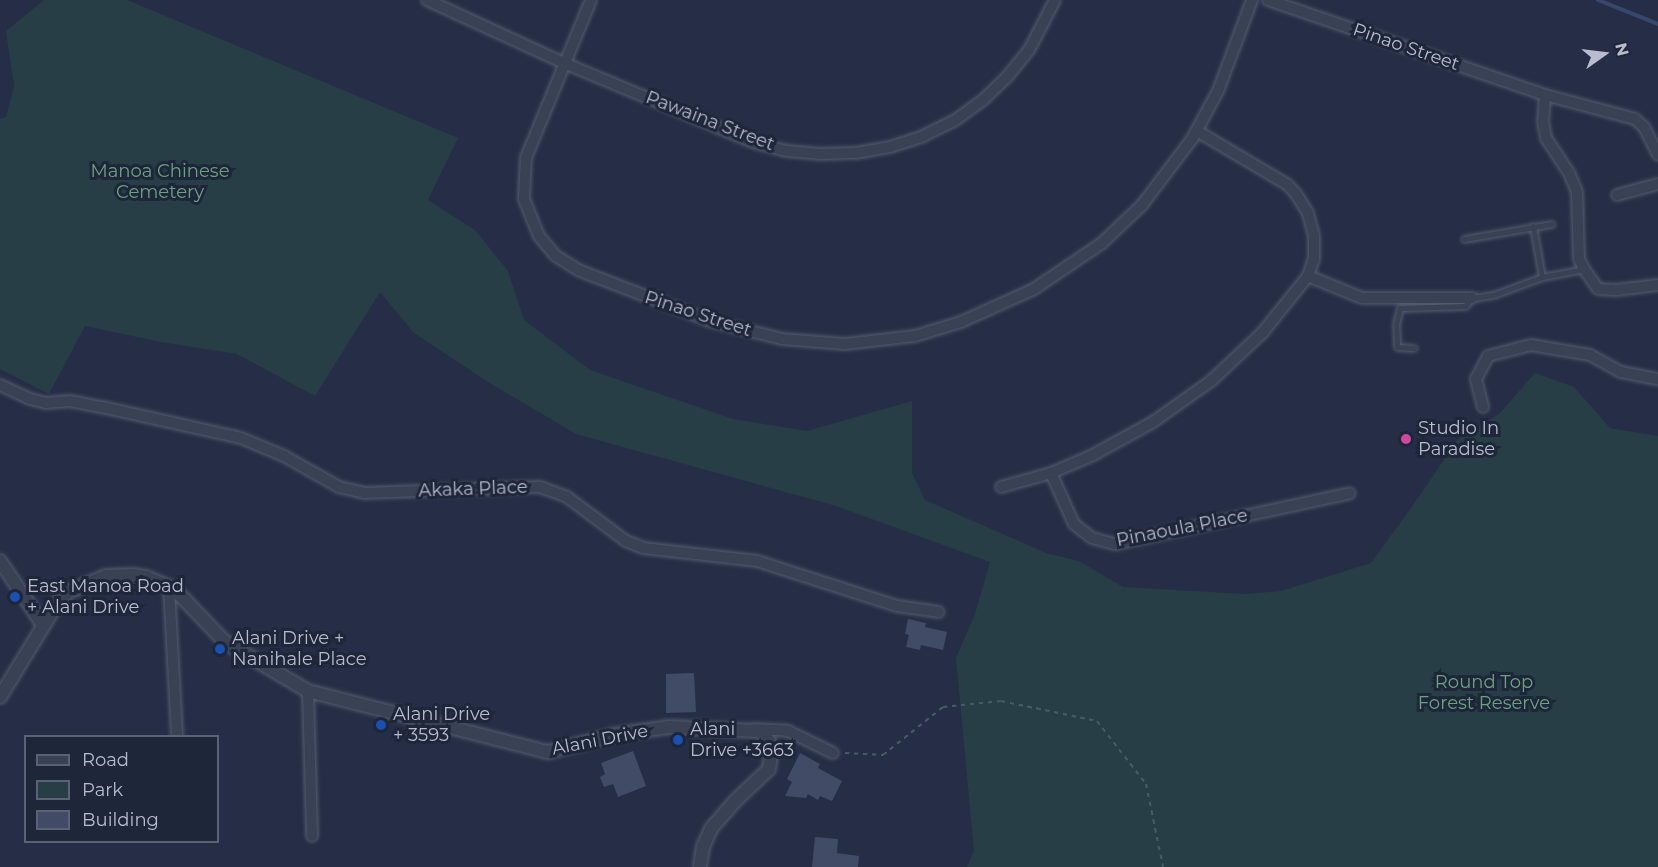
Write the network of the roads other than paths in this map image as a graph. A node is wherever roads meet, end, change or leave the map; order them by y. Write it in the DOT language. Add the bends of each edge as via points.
graph roads {
  1 [pos="427,0"];
  2 [pos="591,0"];
  3 [pos="1054,0"];
  4 [pos="1252,0"];
  5 [pos="1268,0"];
  6 [pos="564,63"];
  7 [pos="1545,95"];
  8 [pos="1197,131"];
  9 [pos="1658,155"];
  10 [pos="1658,184"];
  11 [pos="1617,195"];
  12 [pos="1552,224"];
  13 [pos="1533,226"];
  14 [pos="1464,239"];
  15 [pos="1584,269"];
  16 [pos="1308,276"];
  17 [pos="1542,277"];
  18 [pos="1658,285"];
  19 [pos="1472,298"];
  20 [pos="1414,348"];
  21 [pos="1658,380"];
  22 [pos="0,385"];
  23 [pos="1483,407"];
  24 [pos="1051,473"];
  25 [pos="1001,487"];
  26 [pos="1350,493"];
  27 [pos="0,561"];
  28 [pos="169,587"];
  29 [pos="939,612"];
  30 [pos="43,625"];
  31 [pos="308,691"];
  32 [pos="0,697"];
  33 [pos="752,728"];
  34 [pos="177,735"];
  35 [pos="833,753"];
  36 [pos="312,836"];
  37 [pos="700,867"];
  1 -- 6 [label="street, Pawaina Street"];
  2 -- 6 [label="street, Pinao Street"];
  3 -- 6 [label="street, Pawaina Street" via="1029,50 982,101 923,136 856,153 798,152 753,142"];
  4 -- 8 [label="street, Pinao Street" via="1222,82"];
  5 -- 7 [label="street, Pinao Street"];
  6 -- 8 [label="street, Pinao Street" via="524,172 527,213 546,247 578,270 699,317 732,329 803,342 867,343 915,336 961,322 1034,289 1080,260 1123,225 1160,184"];
  7 -- 9 [label="street, Pinao Street" via="1635,119 1644,127"];
  7 -- 15 [label="street" via="1546,138 1569,173 1576,192 1579,259"];
  8 -- 16 [label="street" via="1288,185 1296,194 1308,213 1314,236 1314,259"];
  10 -- 11 [label="street"];
  12 -- 13 [label="lane"];
  13 -- 14 [label="lane"];
  13 -- 17 [label="lane"];
  15 -- 17 [label="lane"];
  15 -- 18 [label="street" via="1598,289"];
  16 -- 19 [label="street" via="1362,298"];
  16 -- 24 [label="street" via="1263,332 1211,381 1153,422"];
  17 -- 19 [label="lane" via="1493,295"];
  19 -- 20 [label="lane" via="1465,306 1450,309 1400,308 1397,347"];
  21 -- 23 [label="street" via="1621,372 1590,354 1531,345 1488,356 1476,380"];
  22 -- 29 [label="street, Akaka Place" via="46,403 70,401 241,438 284,456 339,487 364,494 540,487 567,496 626,541 643,548 757,561 897,606"];
  24 -- 25 [label="street"];
  24 -- 26 [label="street, Pinaoula Place" via="1074,524 1092,538 1115,544"];
  27 -- 30 [label="street"];
  28 -- 30 [label="street, Alani Drive" via="133,575 92,579 58,602"];
  28 -- 31 [label="street, Alani Drive" via="225,642"];
  28 -- 34 [label="street"];
  30 -- 32 [label="street, Alani Drive"];
  31 -- 33 [label="street, Alani Drive" via="548,752 614,735 669,727"];
  31 -- 36 [label="street"];
  33 -- 35 [label="street, Alani Drive" via="788,731"];
  33 -- 37 [label="street" via="770,743 771,766 711,829"];
}
